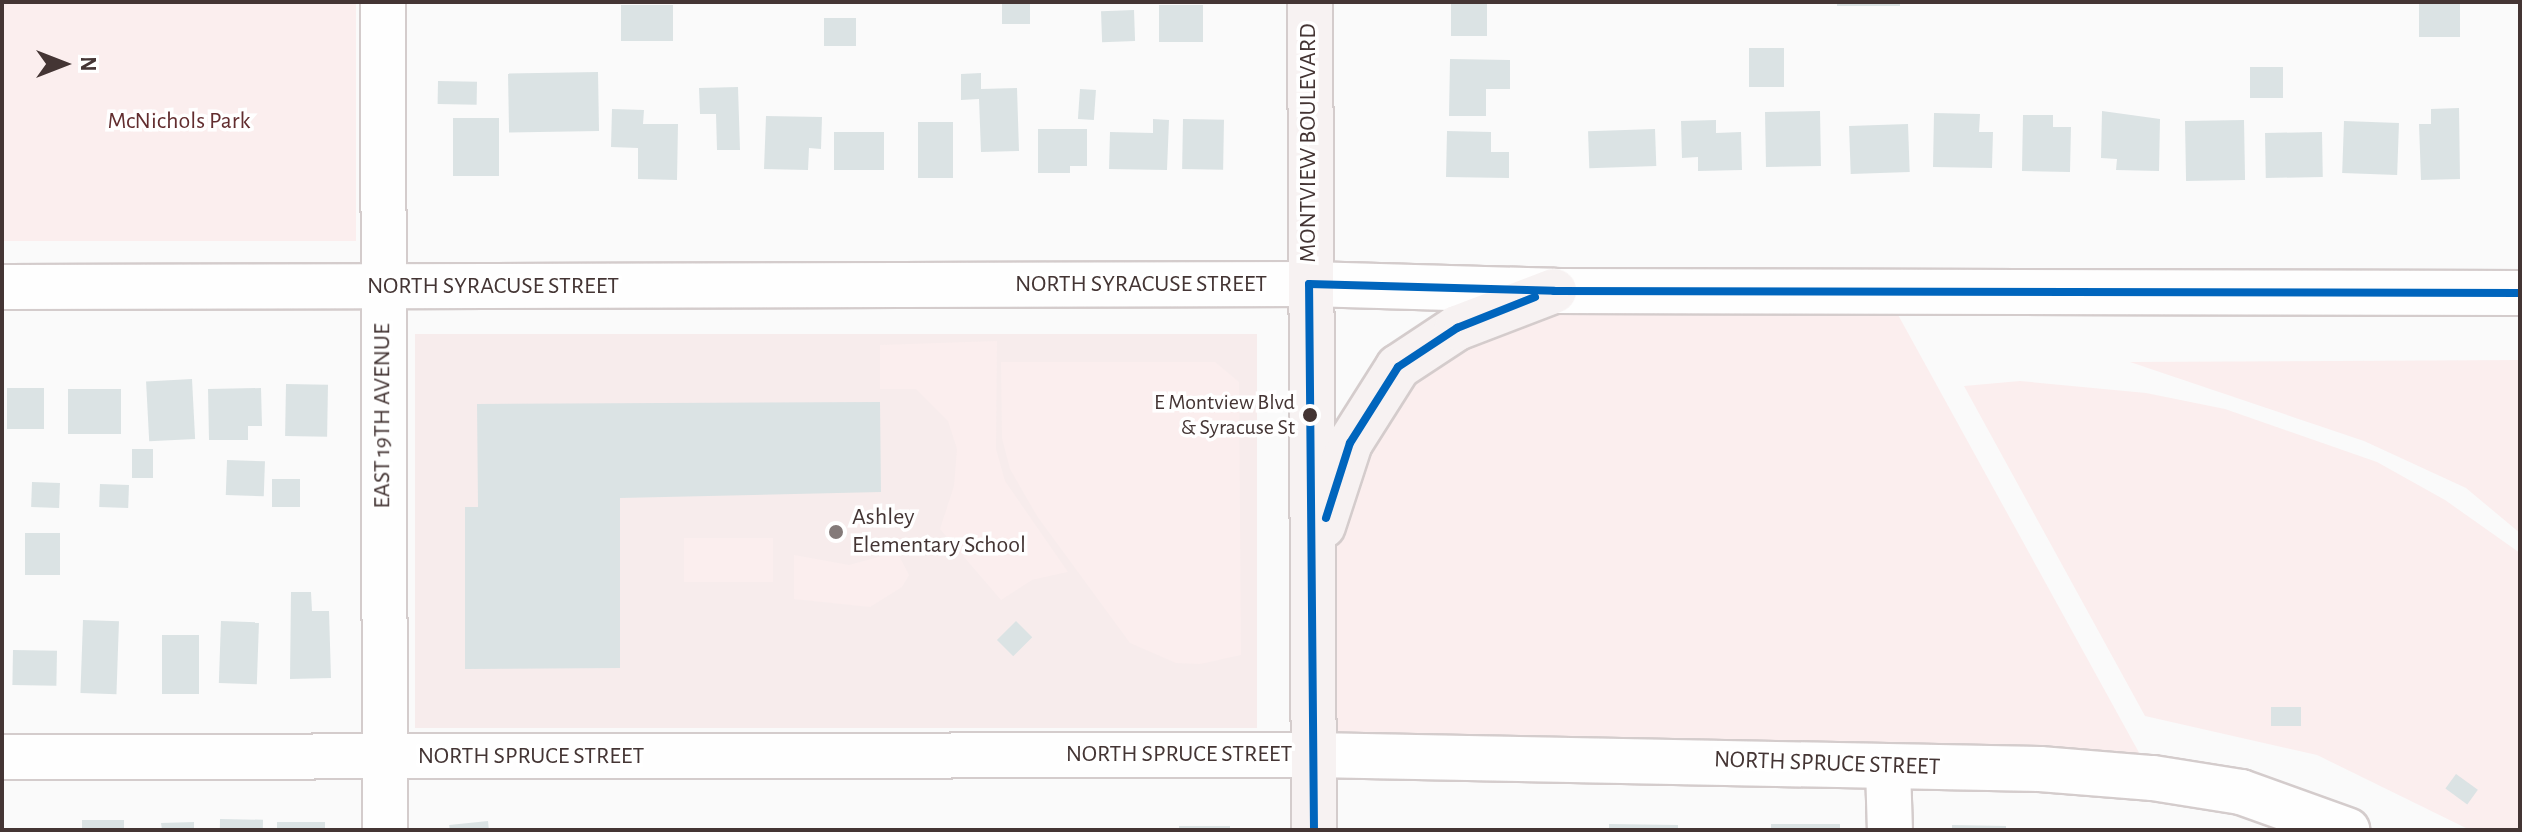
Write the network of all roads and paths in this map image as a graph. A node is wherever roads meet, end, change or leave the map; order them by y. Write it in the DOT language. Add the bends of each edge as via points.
graph roads {
  1 [pos="383,2"];
  2 [pos="1310,2"];
  3 [pos="1309,284"];
  4 [pos="2,287"];
  5 [pos="383,287"];
  6 [pos="1554,291"];
  7 [pos="2520,293"];
  8 [pos="1312,562"];
  9 [pos="1313,755"];
  10 [pos="2,757"];
  11 [pos="384,757"];
  12 [pos="1888,768"];
  13 [pos="385,830"];
  14 [pos="1314,830"];
  15 [pos="1890,830"];
  16 [pos="2347,830"];
  1 -- 5 [label="street, EAST 19TH AVENUE"];
  2 -- 3 [label="main road, MONTVIEW BOULEVARD"];
  3 -- 5 [label="street, NORTH SYRACUSE STREET"];
  3 -- 6 [label="street, NORTH SYRACUSE STREET"];
  3 -- 8 [label="main road, MONTVIEW BOULEVARD"];
  4 -- 5 [label="street, NORTH SYRACUSE STREET"];
  5 -- 11 [label="street, EAST 19TH AVENUE"];
  6 -- 7 [label="street, NORTH SYRACUSE STREET"];
  6 -- 8 [label="main road" via="1457,328 1398,367 1350,443"];
  8 -- 9 [label="main road, MONTVIEW BOULEVARD"];
  9 -- 11 [label="street, NORTH SPRUCE STREET"];
  9 -- 12 [label="street, NORTH SPRUCE STREET"];
  9 -- 14 [label="main road, MONTVIEW BOULEVARD"];
  10 -- 11 [label="street, NORTH SPRUCE STREET"];
  11 -- 13 [label="street, EAST 19TH AVENUE"];
  12 -- 15 [label="street"];
  12 -- 16 [label="street, NORTH SPRUCE STREET" via="2040,769 2153,778 2241,792"];
}
